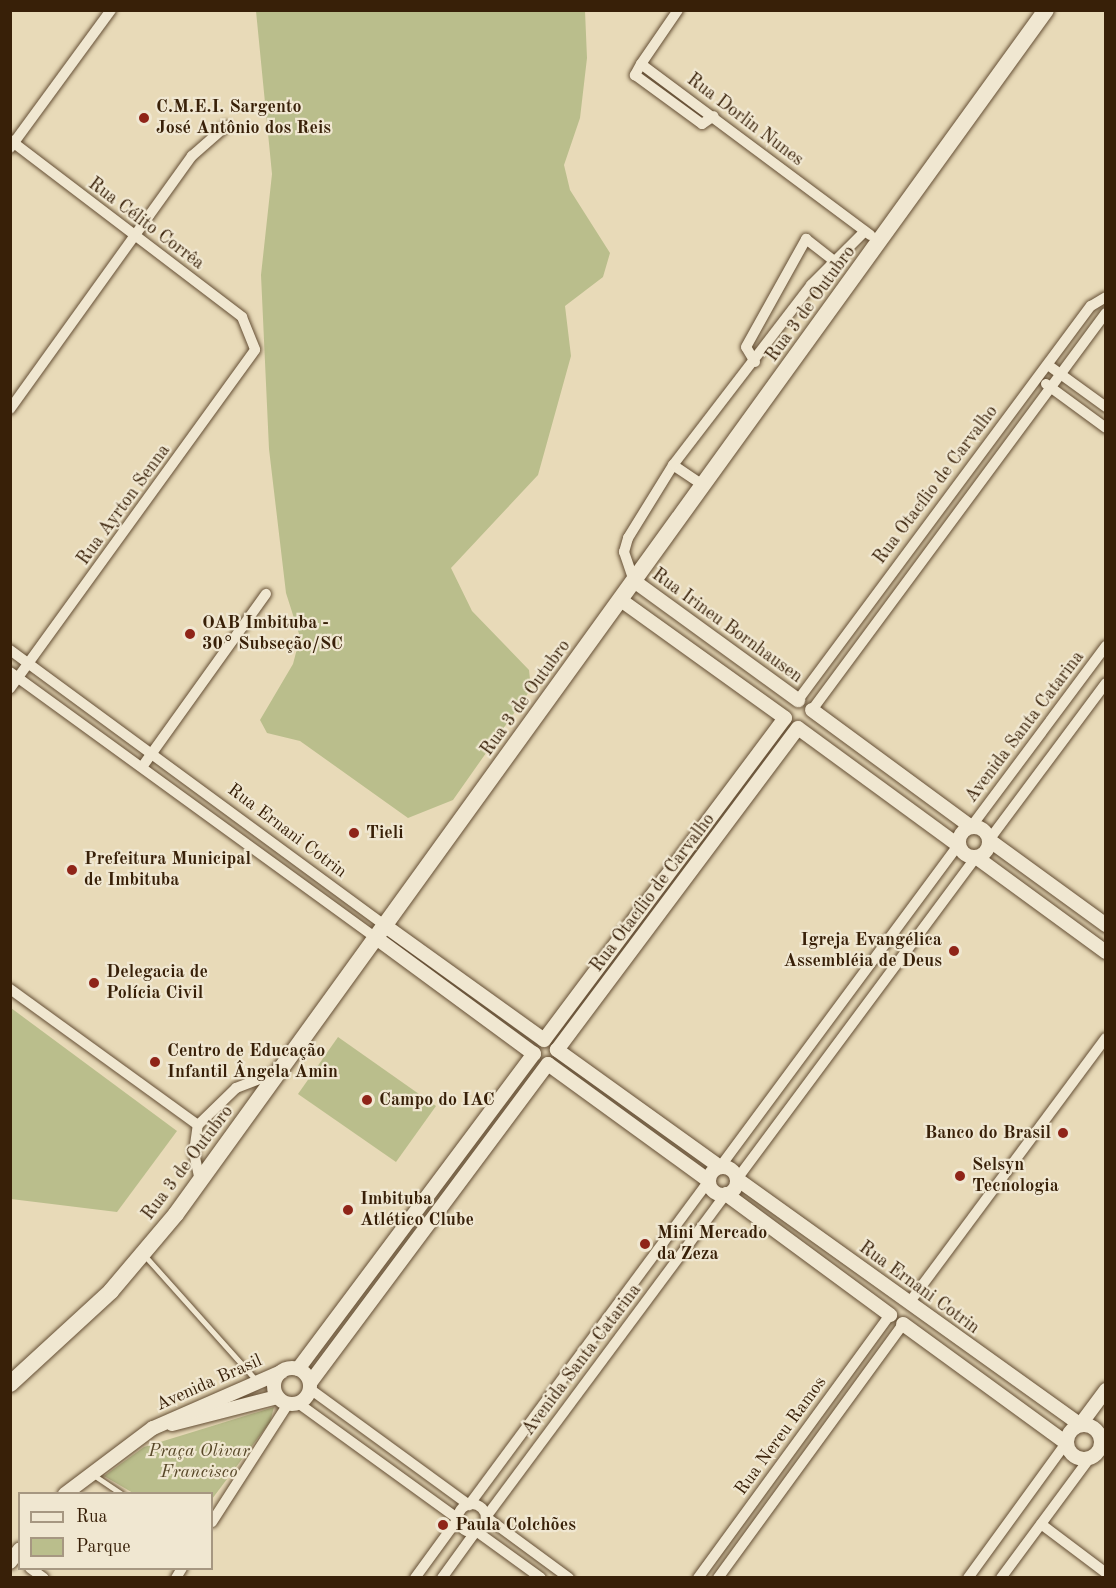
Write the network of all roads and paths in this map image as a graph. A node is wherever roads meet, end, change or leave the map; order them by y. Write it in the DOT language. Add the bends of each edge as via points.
graph roads {
  1 [pos="111,10"];
  2 [pos="678,10"];
  3 [pos="1046,10"];
  4 [pos="226,126"];
  5 [pos="12,144"];
  6 [pos="865,231"];
  7 [pos="132,236"];
  8 [pos="880,242"];
  9 [pos="833,260"];
  10 [pos="1106,297"];
  11 [pos="1106,313"];
  12 [pos="254,338"];
  13 [pos="755,362"];
  14 [pos="1048,365"];
  15 [pos="1061,375"];
  16 [pos="1038,379"];
  17 [pos="1051,388"];
  18 [pos="1106,407"];
  19 [pos="10,409"];
  20 [pos="1106,428"];
  21 [pos="673,465"];
  22 [pos="704,486"];
  23 [pos="940,510"];
  24 [pos="953,520"];
  25 [pos="913,546"];
  26 [pos="927,556"];
  27 [pos="634,581"];
  28 [pos="266,594"];
  29 [pos="621,600"];
  30 [pos="714,639"];
  31 [pos="1106,646"];
  32 [pos="837,648"];
  33 [pos="10,650"];
  34 [pos="701,658"];
  35 [pos="850,658"];
  36 [pos="29,663"];
  37 [pos="14,675"];
  38 [pos="1106,683"];
  39 [pos="10,688"];
  40 [pos="798,700"];
  41 [pos="812,710"];
  42 [pos="784,718"];
  43 [pos="1046,726"];
  44 [pos="798,728"];
  45 [pos="1064,740"];
  46 [pos="152,753"];
  47 [pos="873,754"];
  48 [pos="142,767"];
  49 [pos="859,773"];
  50 [pos="240,818"];
  51 [pos="971,827"];
  52 [pos="702,828"];
  53 [pos="230,832"];
  54 [pos="716,838"];
  55 [pos="989,840"];
  56 [pos="958,845"];
  57 [pos="976,857"];
  58 [pos="1101,922"];
  59 [pos="380,932"];
  60 [pos="623,935"];
  61 [pos="1085,937"];
  62 [pos="637,945"];
  63 [pos="1106,952"];
  64 [pos="10,989"];
  65 [pos="478,993"];
  66 [pos="469,1006"];
  67 [pos="1106,1038"];
  68 [pos="544,1040"];
  69 [pos="557,1050"];
  70 [pos="534,1054"];
  71 [pos="548,1064"];
  72 [pos="280,1071"];
  73 [pos="619,1094"];
  74 [pos="609,1108"];
  75 [pos="198,1125"];
  76 [pos="670,1131"];
  77 [pos="467,1143"];
  78 [pos="660,1146"];
  79 [pos="481,1153"];
  80 [pos="720,1167"];
  81 [pos="737,1179"];
  82 [pos="200,1181"];
  83 [pos="709,1182"];
  84 [pos="726,1194"];
  85 [pos="796,1221"];
  86 [pos="406,1225"];
  87 [pos="420,1235"];
  88 [pos="784,1237"];
  89 [pos="144,1254"];
  90 [pos="843,1256"];
  91 [pos="831,1271"];
  92 [pos="356,1292"];
  93 [pos="370,1303"];
  94 [pos="909,1303"];
  95 [pos="890,1314"];
  96 [pos="903,1324"];
  97 [pos="966,1344"];
  98 [pos="954,1361"];
  99 [pos="298,1369"];
  100 [pos="281,1371"];
  101 [pos="256,1380"];
  102 [pos="10,1384"];
  103 [pos="1024,1385"];
  104 [pos="310,1386"];
  105 [pos="1106,1390"];
  106 [pos="831,1396"];
  107 [pos="288,1401"];
  108 [pos="1010,1402"];
  109 [pos="845,1405"];
  110 [pos="1080,1425"];
  111 [pos="153,1428"];
  112 [pos="378,1438"];
  113 [pos="1103,1440"];
  114 [pos="1066,1443"];
  115 [pos="368,1453"];
  116 [pos="1089,1459"];
  117 [pos="88,1472"];
  118 [pos="67,1492"];
  119 [pos="119,1492"];
  120 [pos="469,1504"];
  121 [pos="486,1517"];
  122 [pos="741,1518"];
  123 [pos="458,1519"];
  124 [pos="213,1520"];
  125 [pos="1041,1524"];
  126 [pos="755,1527"];
  127 [pos="476,1531"];
  128 [pos="1106,1573"];
  129 [pos="415,1578"];
  130 [pos="442,1578"];
  131 [pos="541,1578"];
  132 [pos="570,1578"];
  133 [pos="698,1578"];
  134 [pos="718,1578"];
  135 [pos="968,1578"];
  136 [pos="1001,1578"];
  1 -- 5 [label="street"];
  2 -- 6 [label="street, Rua Dorlin Nunes" via="641,64"];
  3 -- 8 [label="main road, Rua 3 de Outubro"];
  4 -- 7 [label="street" via="192,156"];
  5 -- 7 [label="street, Rua Célito Corrêa"];
  6 -- 8 [label="street, Rua Dorlin Nunes"];
  6 -- 9 [label="street"];
  7 -- 12 [label="street, Rua Célito Corrêa" via="242,317"];
  7 -- 19 [label="street"];
  8 -- 22 [label="main road, Rua 3 de Outubro"];
  9 -- 13 [label="street"];
  9 -- 13 [label="street" via="806,239 746,346"];
  10 -- 14 [label="street, Rua Otacílio de Carvalho" via="1091,306"];
  11 -- 15 [label="street, Rua Otacílio de Carvalho"];
  12 -- 36 [label="street, Rua Ayrton Senna" via="249,363"];
  13 -- 21 [label="street" via="718,402"];
  14 -- 15 [label="street"];
  14 -- 16 [label="street, Rua Otacílio de Carvalho"];
  15 -- 17 [label="street, Rua Otacílio de Carvalho"];
  15 -- 18 [label="street"];
  16 -- 17 [label="street"];
  16 -- 23 [label="street, Rua Otacílio de Carvalho"];
  17 -- 20 [label="street"];
  17 -- 24 [label="street, Rua Otacílio de Carvalho"];
  21 -- 22 [label="street"];
  21 -- 27 [label="street" via="628,538 624,552"];
  22 -- 27 [label="main road, Rua 3 de Outubro"];
  23 -- 24 [label="street"];
  23 -- 25 [label="street, Rua Otacílio de Carvalho"];
  24 -- 26 [label="street, Rua Otacílio de Carvalho"];
  25 -- 26 [label="street"];
  25 -- 32 [label="street, Rua Otacílio de Carvalho"];
  26 -- 35 [label="street, Rua Otacílio de Carvalho"];
  27 -- 29 [label="main road, Rua 3 de Outubro"];
  27 -- 30 [label="street, Rua Irineu Bornhausen"];
  28 -- 46 [label="street"];
  29 -- 34 [label="street"];
  29 -- 59 [label="main road, Rua 3 de Outubro"];
  30 -- 34 [label="street"];
  30 -- 40 [label="street, Rua Irineu Bornhausen"];
  31 -- 43 [label="street, Avenida Santa Catarina"];
  32 -- 35 [label="street"];
  32 -- 40 [label="street, Rua Otacílio de Carvalho"];
  33 -- 36 [label="street, Rua Ernani Cotrin"];
  34 -- 42 [label="street"];
  35 -- 41 [label="street, Rua Otacílio de Carvalho"];
  36 -- 37 [label="street, Rua Ayrton Senna"];
  36 -- 46 [label="street, Rua Ernani Cotrin"];
  37 -- 39 [label="street, Rua Ayrton Senna"];
  37 -- 48 [label="street, Rua Ernani Cotrin"];
  38 -- 45 [label="street"];
  40 -- 41 [label="street"];
  40 -- 42 [label="street" via="787,706"];
  41 -- 44 [label="street" via="810,723"];
  41 -- 47 [label="street"];
  42 -- 44 [label="street"];
  42 -- 52 [label="street, Rua Otacílio de Carvalho"];
  43 -- 45 [label="street"];
  43 -- 51 [label="street, Avenida Santa Catarina"];
  44 -- 49 [label="street"];
  44 -- 54 [label="street, Rua Otacílio de Carvalho"];
  45 -- 55 [label="street"];
  46 -- 48 [label="street"];
  46 -- 50 [label="street, Rua Ernani Cotrin"];
  47 -- 49 [label="street"];
  47 -- 51 [label="street"];
  48 -- 53 [label="street, Rua Ernani Cotrin"];
  49 -- 56 [label="street"];
  50 -- 53 [label="street"];
  50 -- 59 [label="street, Rua Ernani Cotrin"];
  51 -- 55 [label="street" via="985,831"];
  51 -- 56 [label="street" via="963,831"];
  52 -- 54 [label="street"];
  52 -- 60 [label="street, Rua Otacílio de Carvalho"];
  53 -- 59 [label="street, Rua Ernani Cotrin"];
  54 -- 62 [label="street, Rua Otacílio de Carvalho"];
  55 -- 57 [label="street" via="987,849"];
  55 -- 58 [label="street"];
  56 -- 57 [label="street" via="963,853"];
  56 -- 80 [label="street"];
  57 -- 61 [label="street"];
  57 -- 81 [label="street"];
  58 -- 61 [label="street"];
  59 -- 65 [label="street, Rua Ernani Cotrin"];
  59 -- 66 [label="street, Rua Ernani Cotrin"];
  59 -- 72 [label="main road, Rua 3 de Outubro"];
  60 -- 62 [label="street"];
  60 -- 68 [label="street, Rua Otacílio de Carvalho"];
  61 -- 63 [label="street"];
  62 -- 69 [label="street, Rua Otacílio de Carvalho"];
  64 -- 75 [label="street"];
  65 -- 66 [label="street"];
  65 -- 68 [label="street, Rua Ernani Cotrin"];
  66 -- 70 [label="street, Rua Ernani Cotrin"];
  67 -- 94 [label="street"];
  68 -- 69 [label="street, Rua Ernani Cotrin"];
  68 -- 70 [label="street, Rua Otacílio de Carvalho"];
  69 -- 71 [label="street, Rua Otacílio de Carvalho"];
  69 -- 73 [label="street"];
  70 -- 71 [label="street, Rua Ernani Cotrin"];
  70 -- 77 [label="street"];
  71 -- 74 [label="street"];
  71 -- 79 [label="street"];
  72 -- 75 [label="street" via="236,1088"];
  72 -- 82 [label="main road, Rua 3 de Outubro"];
  73 -- 74 [label="street"];
  73 -- 76 [label="street"];
  74 -- 78 [label="street"];
  75 -- 82 [label="street" via="194,1152"];
  76 -- 78 [label="street"];
  76 -- 80 [label="street"];
  77 -- 79 [label="street"];
  77 -- 86 [label="street"];
  78 -- 83 [label="street"];
  79 -- 87 [label="street"];
  80 -- 81 [label="street" via="729,1168"];
  80 -- 83 [label="street"];
  81 -- 84 [label="street"];
  81 -- 85 [label="street, Rua Ernani Cotrin"];
  82 -- 89 [label="main road, Rua 3 de Outubro"];
  83 -- 84 [label="street" via="714,1192"];
  83 -- 120 [label="street, Avenida Santa Catarina"];
  84 -- 88 [label="street"];
  84 -- 121 [label="street, Avenida Santa Catarina"];
  85 -- 88 [label="street"];
  85 -- 90 [label="street, Rua Ernani Cotrin"];
  86 -- 87 [label="street"];
  86 -- 92 [label="street"];
  87 -- 93 [label="street"];
  88 -- 91 [label="street"];
  89 -- 101 [label="lane"];
  89 -- 102 [label="main road, Rua 3 de Outubro" via="74,1328"];
  90 -- 91 [label="street"];
  90 -- 94 [label="street, Rua Ernani Cotrin"];
  91 -- 95 [label="street"];
  92 -- 93 [label="street"];
  92 -- 99 [label="street"];
  93 -- 104 [label="street"];
  94 -- 95 [label="street" via="896,1303"];
  94 -- 96 [label="street" via="914,1314"];
  94 -- 97 [label="street, Rua Ernani Cotrin"];
  95 -- 96 [label="street"];
  95 -- 106 [label="street, Rua Nereu Ramos"];
  96 -- 98 [label="street"];
  96 -- 109 [label="street, Rua Nereu Ramos"];
  97 -- 98 [label="street"];
  97 -- 103 [label="street, Rua Ernani Cotrin"];
  98 -- 108 [label="street"];
  99 -- 100 [label="street, Avenida Brasil"];
  99 -- 104 [label="street"];
  100 -- 101 [label="street, Avenida Brasil"];
  100 -- 107 [label="street" via="274,1384"];
  101 -- 111 [label="street, Avenida Brasil"];
  103 -- 108 [label="street"];
  103 -- 110 [label="street, Rua Ernani Cotrin"];
  104 -- 107 [label="street"];
  104 -- 112 [label="street"];
  105 -- 110 [label="street"];
  106 -- 109 [label="street"];
  106 -- 122 [label="street, Rua Nereu Ramos"];
  107 -- 111 [label="street, Avenida Brasil"];
  107 -- 115 [label="street"];
  107 -- 124 [label="street"];
  108 -- 114 [label="street"];
  109 -- 126 [label="street, Rua Nereu Ramos"];
  110 -- 113 [label="street" via="1095,1429"];
  110 -- 114 [label="street"];
  111 -- 117 [label="street, Avenida Brasil"];
  112 -- 115 [label="street"];
  112 -- 120 [label="street"];
  113 -- 116 [label="street"];
  114 -- 116 [label="street" via="1074,1457"];
  114 -- 135 [label="street"];
  115 -- 123 [label="street"];
  116 -- 125 [label="street"];
  117 -- 118 [label="street, Avenida Brasil"];
  117 -- 119 [label="lane"];
  120 -- 121 [label="street" via="481,1507"];
  120 -- 123 [label="street"];
  121 -- 127 [label="street"];
  121 -- 132 [label="street"];
  122 -- 126 [label="street"];
  122 -- 133 [label="street, Rua Nereu Ramos"];
  123 -- 127 [label="street" via="464,1529"];
  123 -- 129 [label="street"];
  125 -- 128 [label="street"];
  125 -- 136 [label="street"];
  126 -- 134 [label="street, Rua Nereu Ramos"];
  127 -- 130 [label="street"];
  127 -- 131 [label="street"];
}
